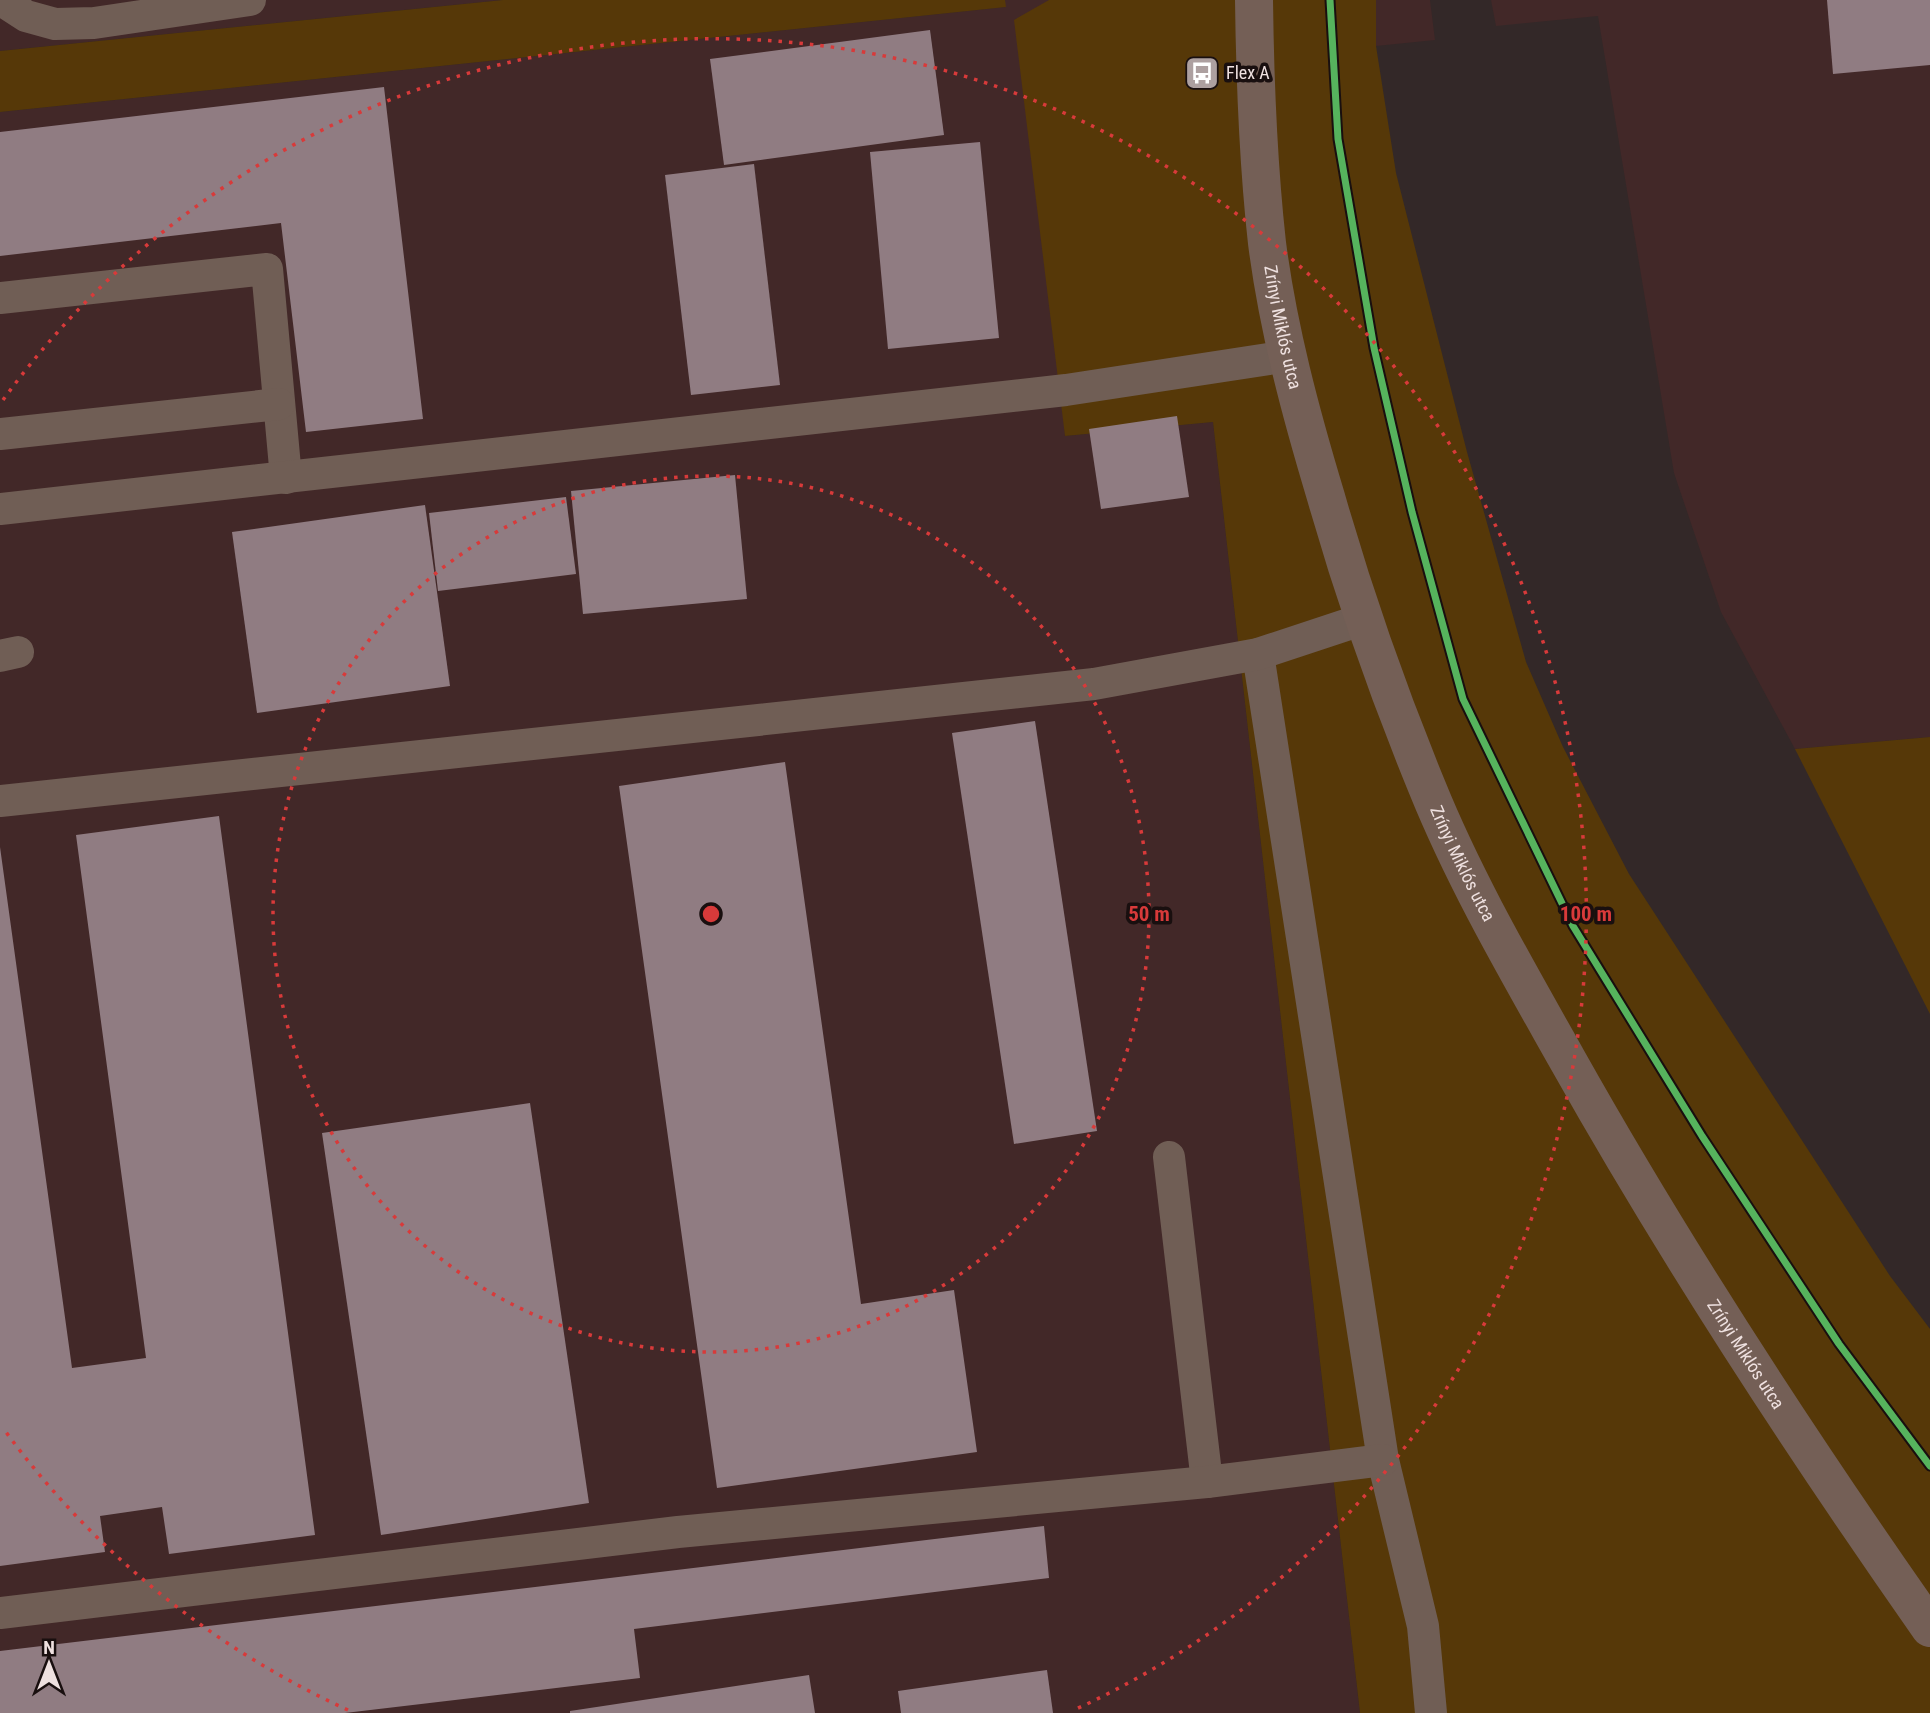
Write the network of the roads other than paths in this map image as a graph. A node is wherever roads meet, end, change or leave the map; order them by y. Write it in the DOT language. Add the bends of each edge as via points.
graph roads {
  1 [pos="1,0"];
  2 [pos="250,0"];
  3 [pos="1254,0"];
  4 [pos="0,298"];
  5 [pos="1288,356"];
  6 [pos="279,404"];
  7 [pos="0,434"];
  8 [pos="286,478"];
  9 [pos="0,509"];
  10 [pos="1364,619"];
  11 [pos="1258,654"];
  12 [pos="0,801"];
  13 [pos="1169,1157"];
  14 [pos="1383,1460"];
  15 [pos="1207,1482"];
  16 [pos="0,1613"];
  17 [pos="1930,1629"];
  18 [pos="1431,1713"];
  1 -- 2 [label="lane" via="26,16 55,24 94,23"];
  3 -- 5 [label="main road, Zrínyi Miklós utca" via="1255,82 1268,246"];
  4 -- 6 [label="lane" via="267,269"];
  5 -- 8 [label="lane" via="1066,390"];
  5 -- 10 [label="main road, Zrínyi Miklós utca"];
  6 -- 7 [label="lane"];
  6 -- 8 [label="lane"];
  8 -- 9 [label="lane"];
  10 -- 11 [label="lane"];
  10 -- 17 [label="main road, Zrínyi Miklós utca" via="1427,789 1539,1010 1675,1242"];
  11 -- 12 [label="lane" via="1094,684"];
  11 -- 14 [label="lane"];
  13 -- 15 [label="lane"];
  14 -- 15 [label="lane"];
  14 -- 18 [label="lane" via="1423,1626"];
  15 -- 16 [label="lane" via="678,1532"];
}
